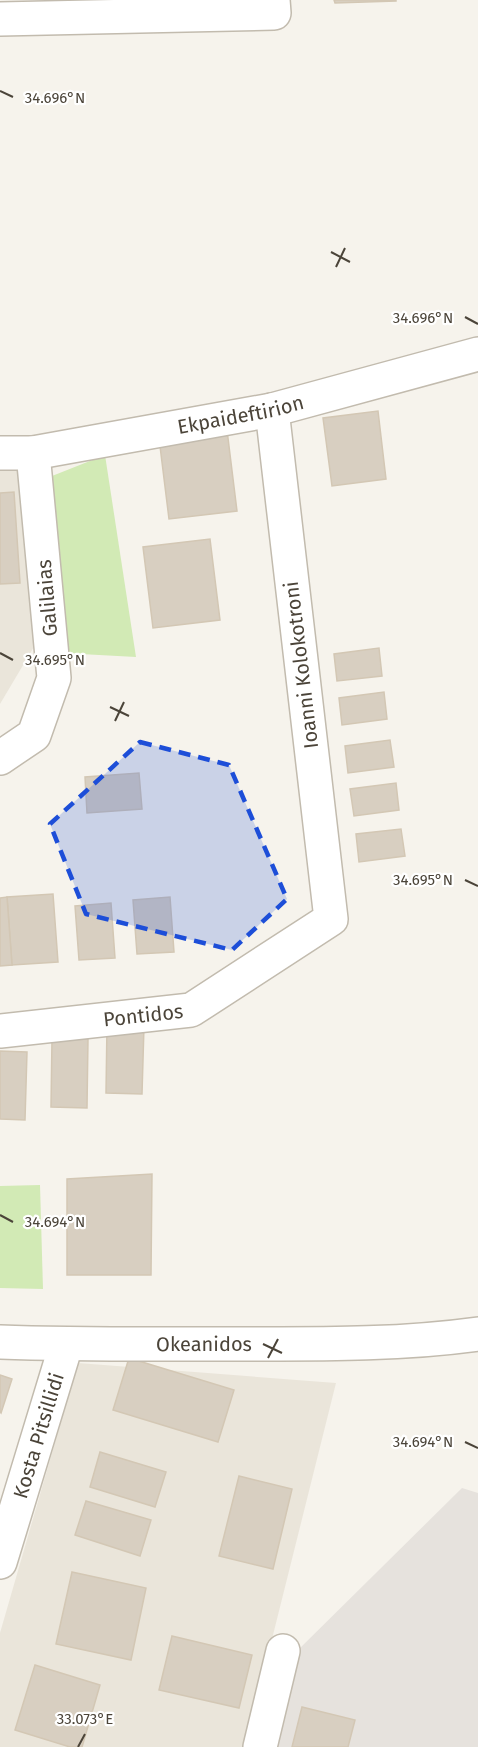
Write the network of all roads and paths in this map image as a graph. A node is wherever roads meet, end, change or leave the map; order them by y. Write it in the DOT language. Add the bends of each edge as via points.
graph roads {
  1 [pos="273,0"];
  2 [pos="0,19"];
  3 [pos="478,354"];
  4 [pos="272,410"];
  5 [pos="0,453"];
  6 [pos="33,453"];
  7 [pos="0,758"];
  8 [pos="331,919"];
  9 [pos="0,1031"];
  10 [pos="478,1334"];
  11 [pos="0,1342"];
  12 [pos="66,1345"];
  13 [pos="0,1562"];
  14 [pos="283,1651"];
  15 [pos="260,1747"];
  1 -- 2 [label="street" via="274,13"];
  3 -- 4 [label="street, Ekpaideftirion"];
  4 -- 6 [label="street, Ekpaideftirion"];
  4 -- 8 [label="street, Ioanni Kolokotroni"];
  5 -- 6 [label="street, Ekpaideftirion"];
  6 -- 7 [label="street, Galilaias" via="54,678 34,735"];
  8 -- 9 [label="street, Pontidos" via="191,1010"];
  10 -- 12 [label="street, Okeanidos" via="423,1342"];
  11 -- 12 [label="street, Okeanidos"];
  12 -- 13 [label="street, Kosta Pitsillidi"];
  14 -- 15 [label="street"];
}
